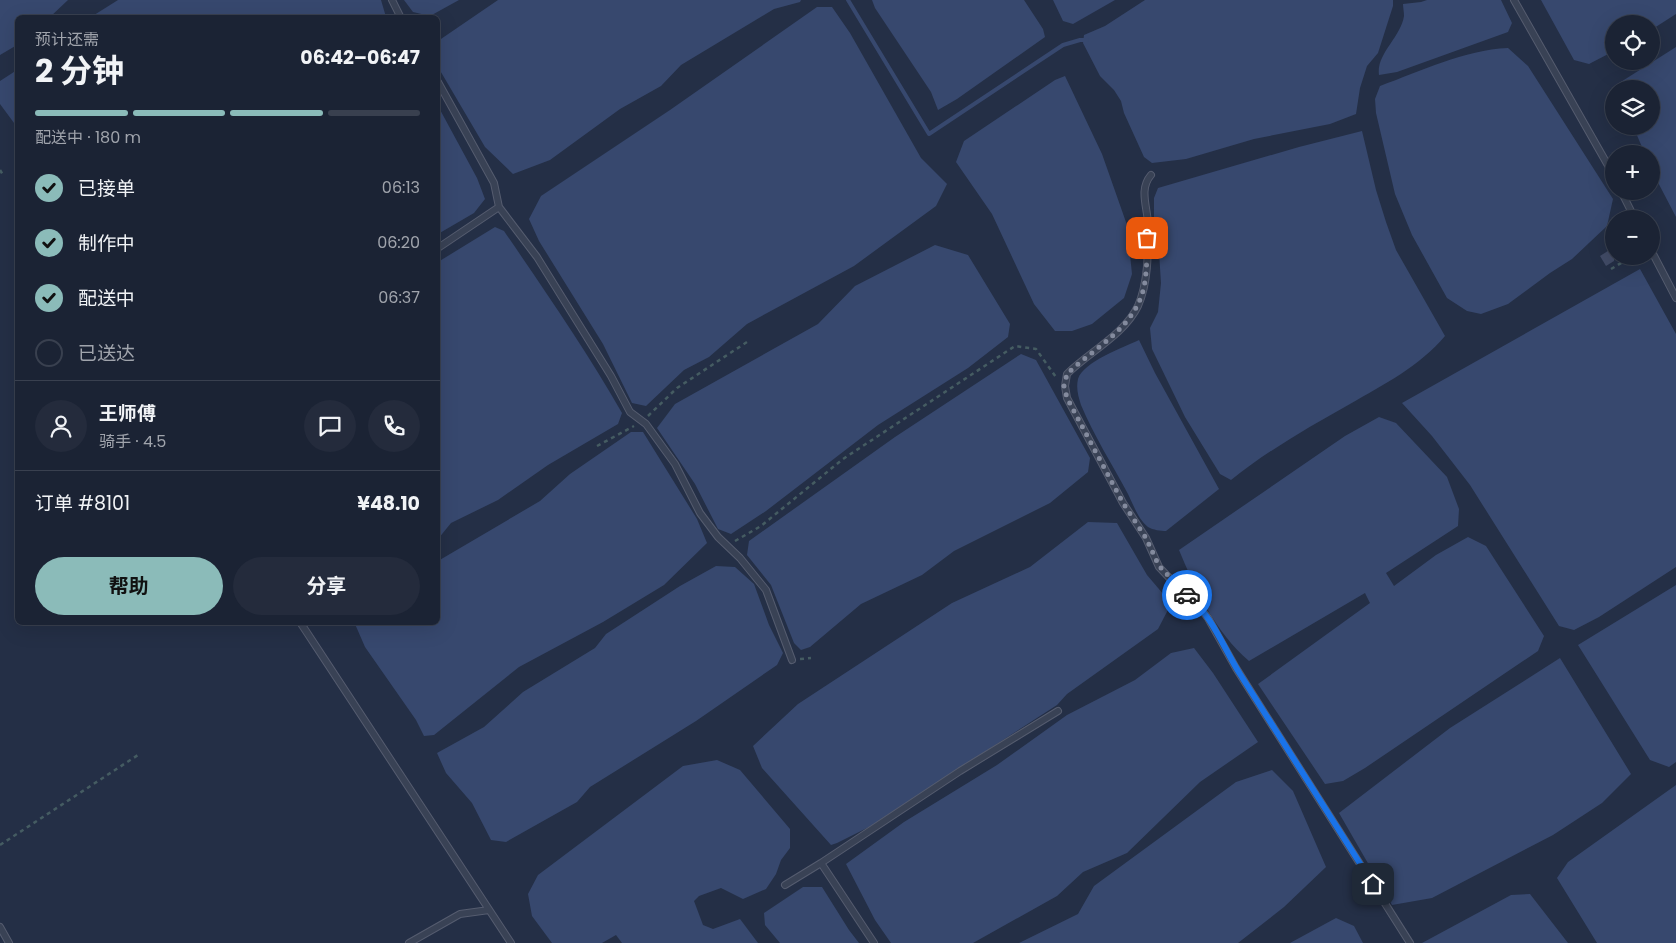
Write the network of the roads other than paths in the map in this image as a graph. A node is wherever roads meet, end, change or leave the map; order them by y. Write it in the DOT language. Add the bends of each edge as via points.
graph roads {
  1 [pos="392,0"];
  2 [pos="1514,0"];
  3 [pos="400,15"];
  4 [pos="440,86"];
  5 [pos="1605,161"];
  6 [pos="1151,175"];
  7 [pos="499,207"];
  8 [pos="440,247"];
  9 [pos="1659,265"];
  10 [pos="1676,298"];
  11 [pos="302,625"];
  12 [pos="792,660"];
  13 [pos="1058,712"];
  14 [pos="822,864"];
  15 [pos="786,885"];
  16 [pos="488,910"];
  17 [pos="0,927"];
  18 [pos="9,943"];
  19 [pos="409,943"];
  20 [pos="511,943"];
  21 [pos="874,943"];
  22 [pos="1410,943"];
  1 -- 3 [label="lane"];
  2 -- 5 [label="lane"];
  4 -- 7 [label="lane" via="494,184"];
  6 -- 22 [label="lane" via="1146,181 1144,194 1148,222 1147,255 1145,283 1138,306 1110,339 1067,374 1064,386 1067,398 1159,566 1208,618 1236,668"];
  7 -- 8 [label="lane"];
  7 -- 12 [label="lane" via="537,257 630,412 646,424 675,464 700,513 766,590"];
  9 -- 10 [label="lane"];
  11 -- 16 [label="lane"];
  13 -- 14 [label="lane" via="960,771"];
  14 -- 15 [label="lane"];
  14 -- 21 [label="lane"];
  16 -- 19 [label="lane" via="460,914"];
  16 -- 20 [label="lane"];
  17 -- 18 [label="lane"];
}
